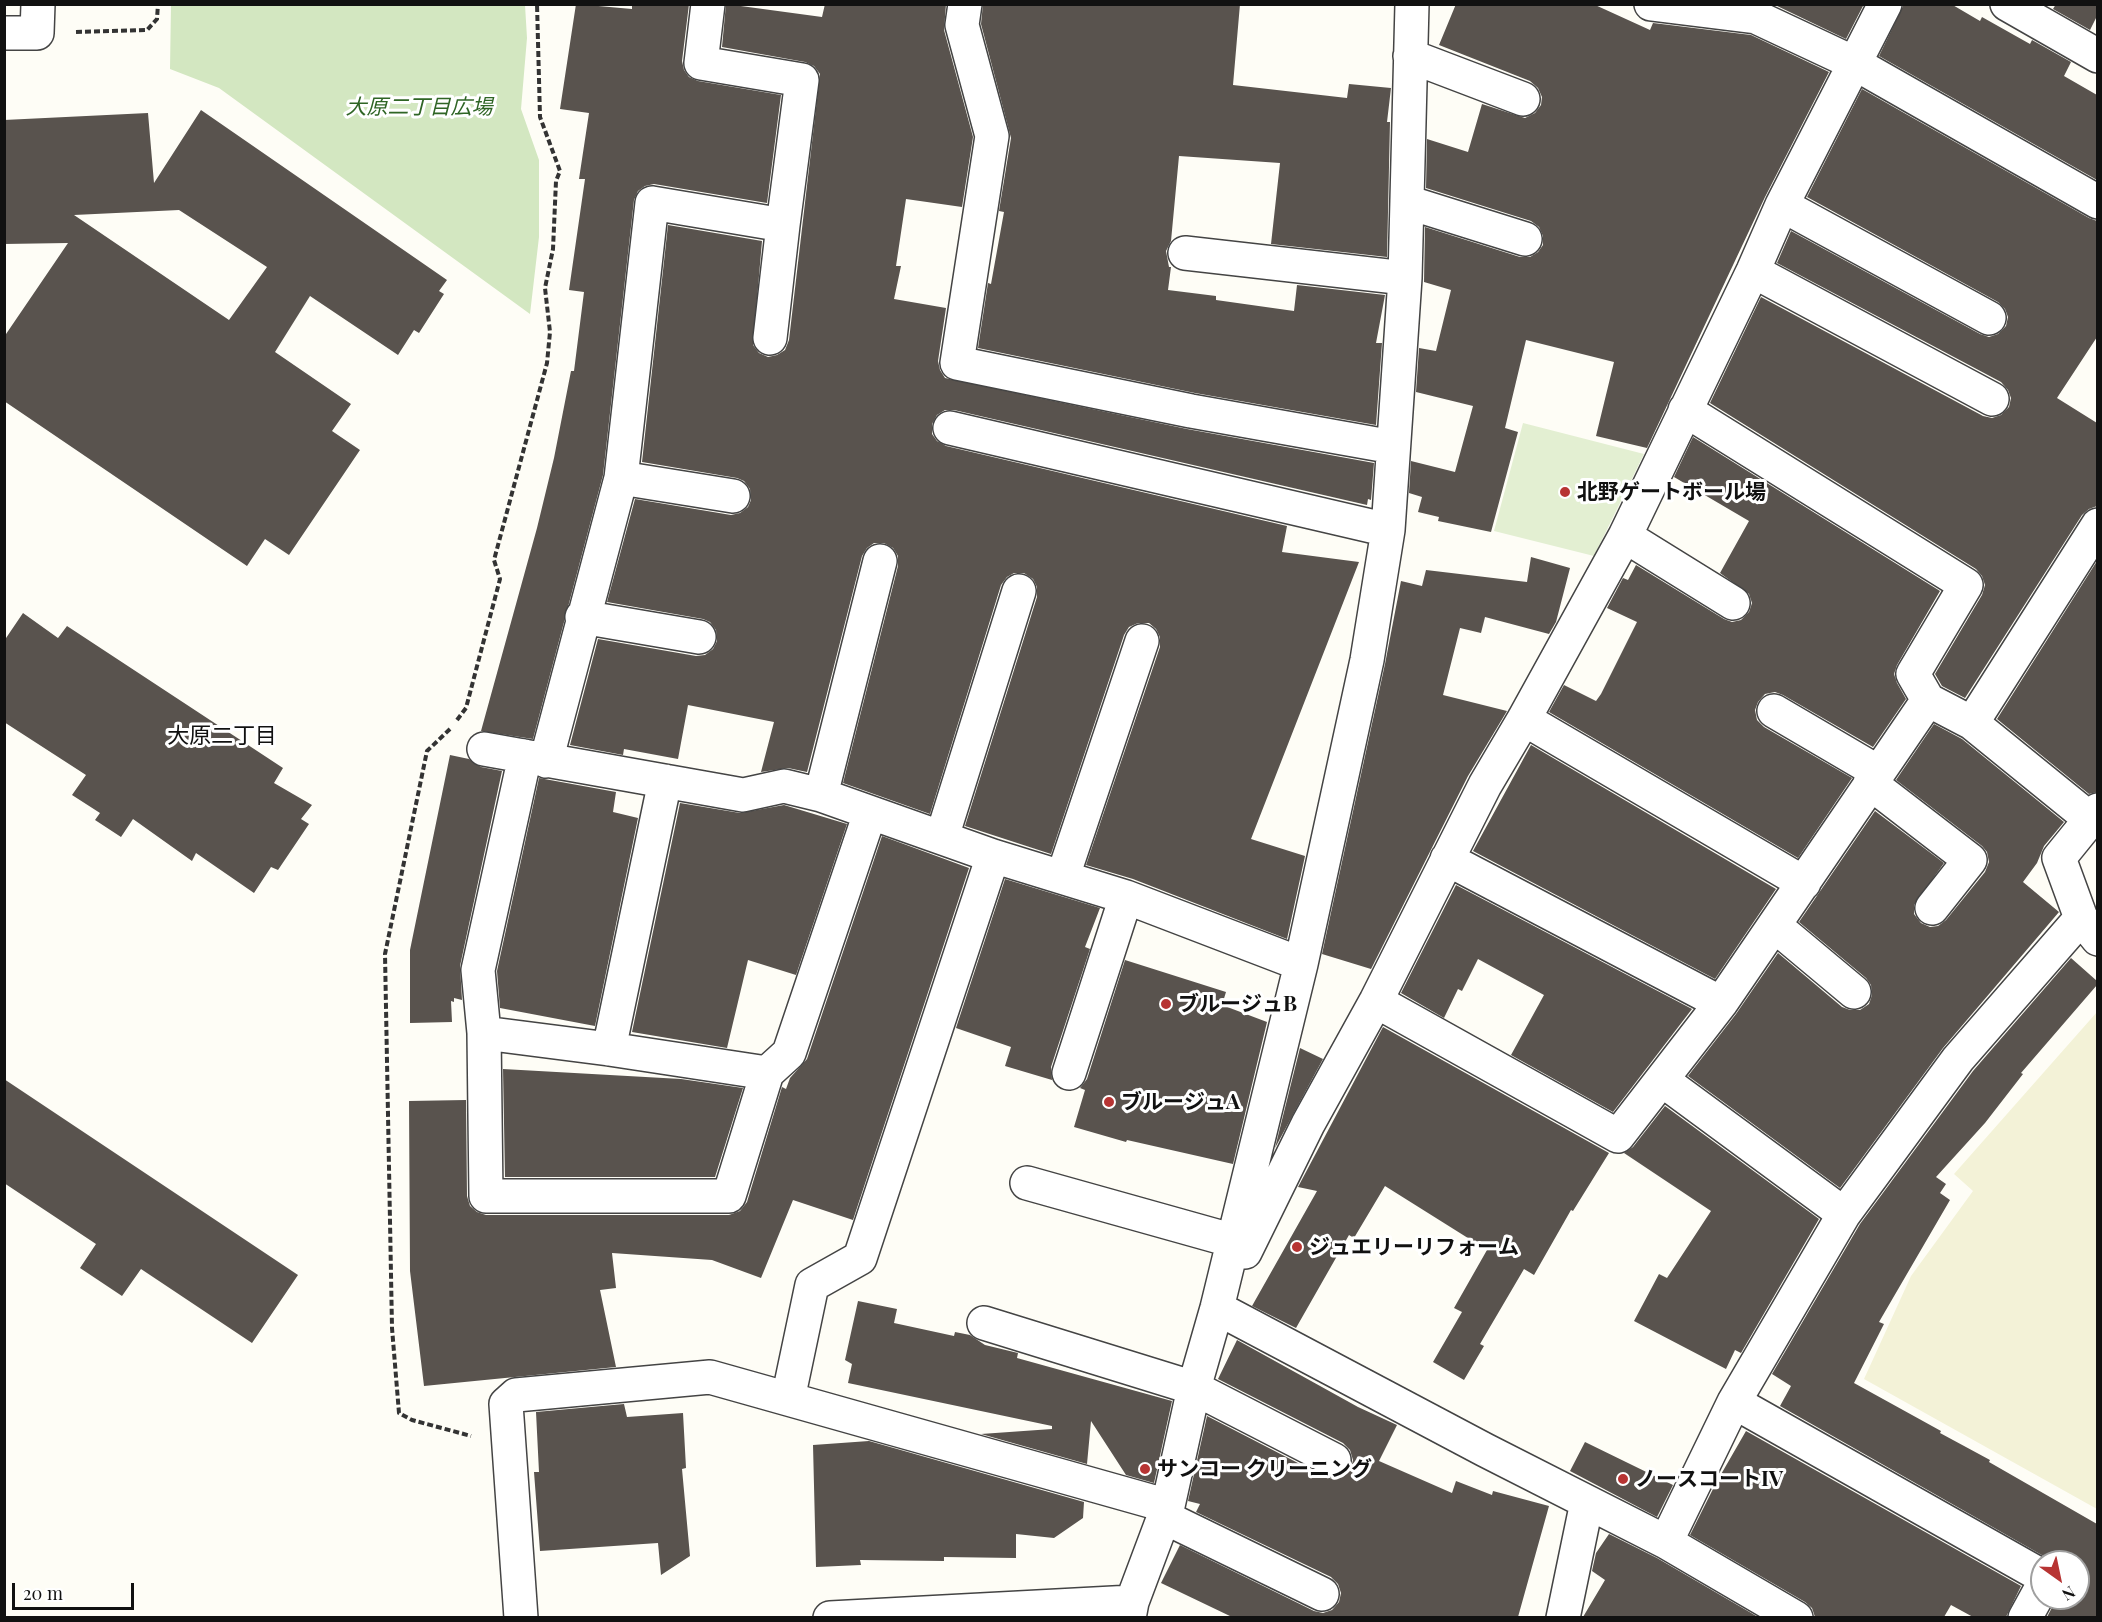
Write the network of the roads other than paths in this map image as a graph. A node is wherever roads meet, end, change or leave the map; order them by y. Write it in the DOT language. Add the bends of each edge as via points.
graph roads {
  1 [pos="708,4"];
  2 [pos="966,4"];
  3 [pos="1412,4"];
  4 [pos="1651,4"];
  5 [pos="1884,4"];
  6 [pos="2007,4"];
  7 [pos="38,19"];
  8 [pos="4,33"];
  9 [pos="1410,56"];
  10 [pos="2097,56"];
  11 [pos="1854,63"];
  12 [pos="1523,99"];
  13 [pos="1407,202"];
  14 [pos="2097,202"];
  15 [pos="1782,205"];
  16 [pos="783,225"];
  17 [pos="1526,239"];
  18 [pos="1185,253"];
  19 [pos="1753,271"];
  20 [pos="1405,278"];
  21 [pos="1989,318"];
  22 [pos="770,338"];
  23 [pos="1992,399"];
  24 [pos="1685,410"];
  25 [pos="950,428"];
  26 [pos="1393,447"];
  27 [pos="621,478"];
  28 [pos="733,496"];
  29 [pos="2097,525"];
  30 [pos="1388,530"];
  31 [pos="1625,536"];
  32 [pos="880,561"];
  33 [pos="1019,591"];
  34 [pos="1733,603"];
  35 [pos="582,617"];
  36 [pos="699,637"];
  37 [pos="1142,642"];
  38 [pos="1928,700"];
  39 [pos="1774,711"];
  40 [pos="1524,719"];
  41 [pos="1972,723"];
  42 [pos="484,749"];
  43 [pos="535,758"];
  44 [pos="1874,778"];
  45 [pos="665,781"];
  46 [pos="821,795"];
  47 [pos="870,813"];
  48 [pos="2093,814"];
  49 [pos="942,837"];
  50 [pos="993,856"];
  51 [pos="1447,859"];
  52 [pos="1063,876"];
  53 [pos="1804,883"];
  54 [pos="1126,897"];
  55 [pos="1932,908"];
  56 [pos="1774,926"];
  57 [pos="2089,928"];
  58 [pos="1301,964"];
  59 [pos="1854,992"];
  60 [pos="1376,1001"];
  61 [pos="1721,1003"];
  62 [pos="484,1034"];
  63 [pos="609,1049"];
  64 [pos="767,1073"];
  65 [pos="1069,1073"];
  66 [pos="1662,1080"];
  67 [pos="1027,1183"];
  68 [pos="1844,1214"];
  69 [pos="1234,1241"];
  70 [pos="1217,1308"];
  71 [pos="984,1323"];
  72 [pos="1194,1388"];
  73 [pos="788,1399"];
  74 [pos="1734,1402"];
  75 [pos="1334,1460"];
  76 [pos="1587,1502"];
  77 [pos="1166,1511"];
  78 [pos="1666,1542"];
  79 [pos="2030,1569"];
  80 [pos="1322,1594"];
  81 [pos="1131,1610"];
  82 [pos="521,1617"];
  83 [pos="830,1617"];
  84 [pos="1563,1617"];
  85 [pos="1796,1617"];
  1 -- 16 [label="street" via="701,63 802,80"];
  2 -- 26 [label="street" via="962,25 992,136 957,363"];
  3 -- 9 [label="street"];
  4 -- 11 [label="street" via="1756,17"];
  5 -- 11 [label="street"];
  6 -- 10 [label="street"];
  7 -- 8 [label="street"];
  9 -- 12 [label="street"];
  9 -- 13 [label="street"];
  11 -- 14 [label="street"];
  11 -- 15 [label="street"];
  13 -- 17 [label="street"];
  13 -- 20 [label="street"];
  15 -- 19 [label="street"];
  15 -- 21 [label="street"];
  16 -- 22 [label="street"];
  16 -- 27 [label="street" via="652,204"];
  18 -- 20 [label="street"];
  19 -- 23 [label="street"];
  19 -- 24 [label="street"];
  20 -- 26 [label="street"];
  24 -- 31 [label="street"];
  24 -- 38 [label="street" via="1966,585 1913,674"];
  25 -- 30 [label="street"];
  26 -- 30 [label="street"];
  27 -- 28 [label="street"];
  27 -- 35 [label="street"];
  29 -- 41 [label="street"];
  30 -- 58 [label="street" via="1367,660"];
  31 -- 34 [label="street"];
  31 -- 40 [label="street"];
  32 -- 46 [label="street"];
  33 -- 49 [label="street"];
  35 -- 36 [label="street"];
  35 -- 43 [label="street"];
  37 -- 52 [label="street"];
  38 -- 41 [label="street"];
  38 -- 44 [label="street"];
  39 -- 44 [label="street"];
  40 -- 51 [label="street"];
  40 -- 53 [label="street"];
  41 -- 48 [label="street"];
  42 -- 43 [label="street"];
  43 -- 45 [label="street"];
  43 -- 62 [label="street" via="478,970"];
  44 -- 53 [label="street"];
  44 -- 55 [label="street" via="1970,860"];
  45 -- 46 [label="street" via="743,795 784,786"];
  45 -- 63 [label="street"];
  46 -- 47 [label="street"];
  47 -- 49 [label="street"];
  47 -- 64 [label="street" via="789,1053"];
  48 -- 57 [label="street" via="2059,858"];
  49 -- 50 [label="street"];
  50 -- 52 [label="street"];
  50 -- 73 [label="street" via="860,1258 812,1285"];
  51 -- 60 [label="street"];
  51 -- 61 [label="street"];
  52 -- 54 [label="street"];
  53 -- 56 [label="street"];
  54 -- 58 [label="street"];
  54 -- 65 [label="street"];
  56 -- 59 [label="street"];
  56 -- 61 [label="street"];
  57 -- 68 [label="street" via="1958,1059"];
  58 -- 69 [label="street"];
  60 -- 66 [label="street" via="1618,1136"];
  60 -- 70 [label="street" via="1308,1124"];
  61 -- 66 [label="street"];
  62 -- 63 [label="street"];
  62 -- 64 [label="street" via="486,1196 729,1196"];
  63 -- 64 [label="street"];
  66 -- 68 [label="street"];
  67 -- 69 [label="street"];
  68 -- 74 [label="street"];
  69 -- 70 [label="street"];
  70 -- 72 [label="street"];
  70 -- 76 [label="street"];
  71 -- 72 [label="street"];
  72 -- 75 [label="street"];
  72 -- 77 [label="street"];
  73 -- 77 [label="street"];
  73 -- 82 [label="street" via="710,1377 516,1395 506,1404"];
  74 -- 78 [label="street"];
  74 -- 79 [label="street"];
  76 -- 78 [label="street"];
  76 -- 84 [label="street"];
  77 -- 80 [label="street"];
  77 -- 81 [label="street"];
  78 -- 85 [label="street"];
  81 -- 83 [label="street"];
}
